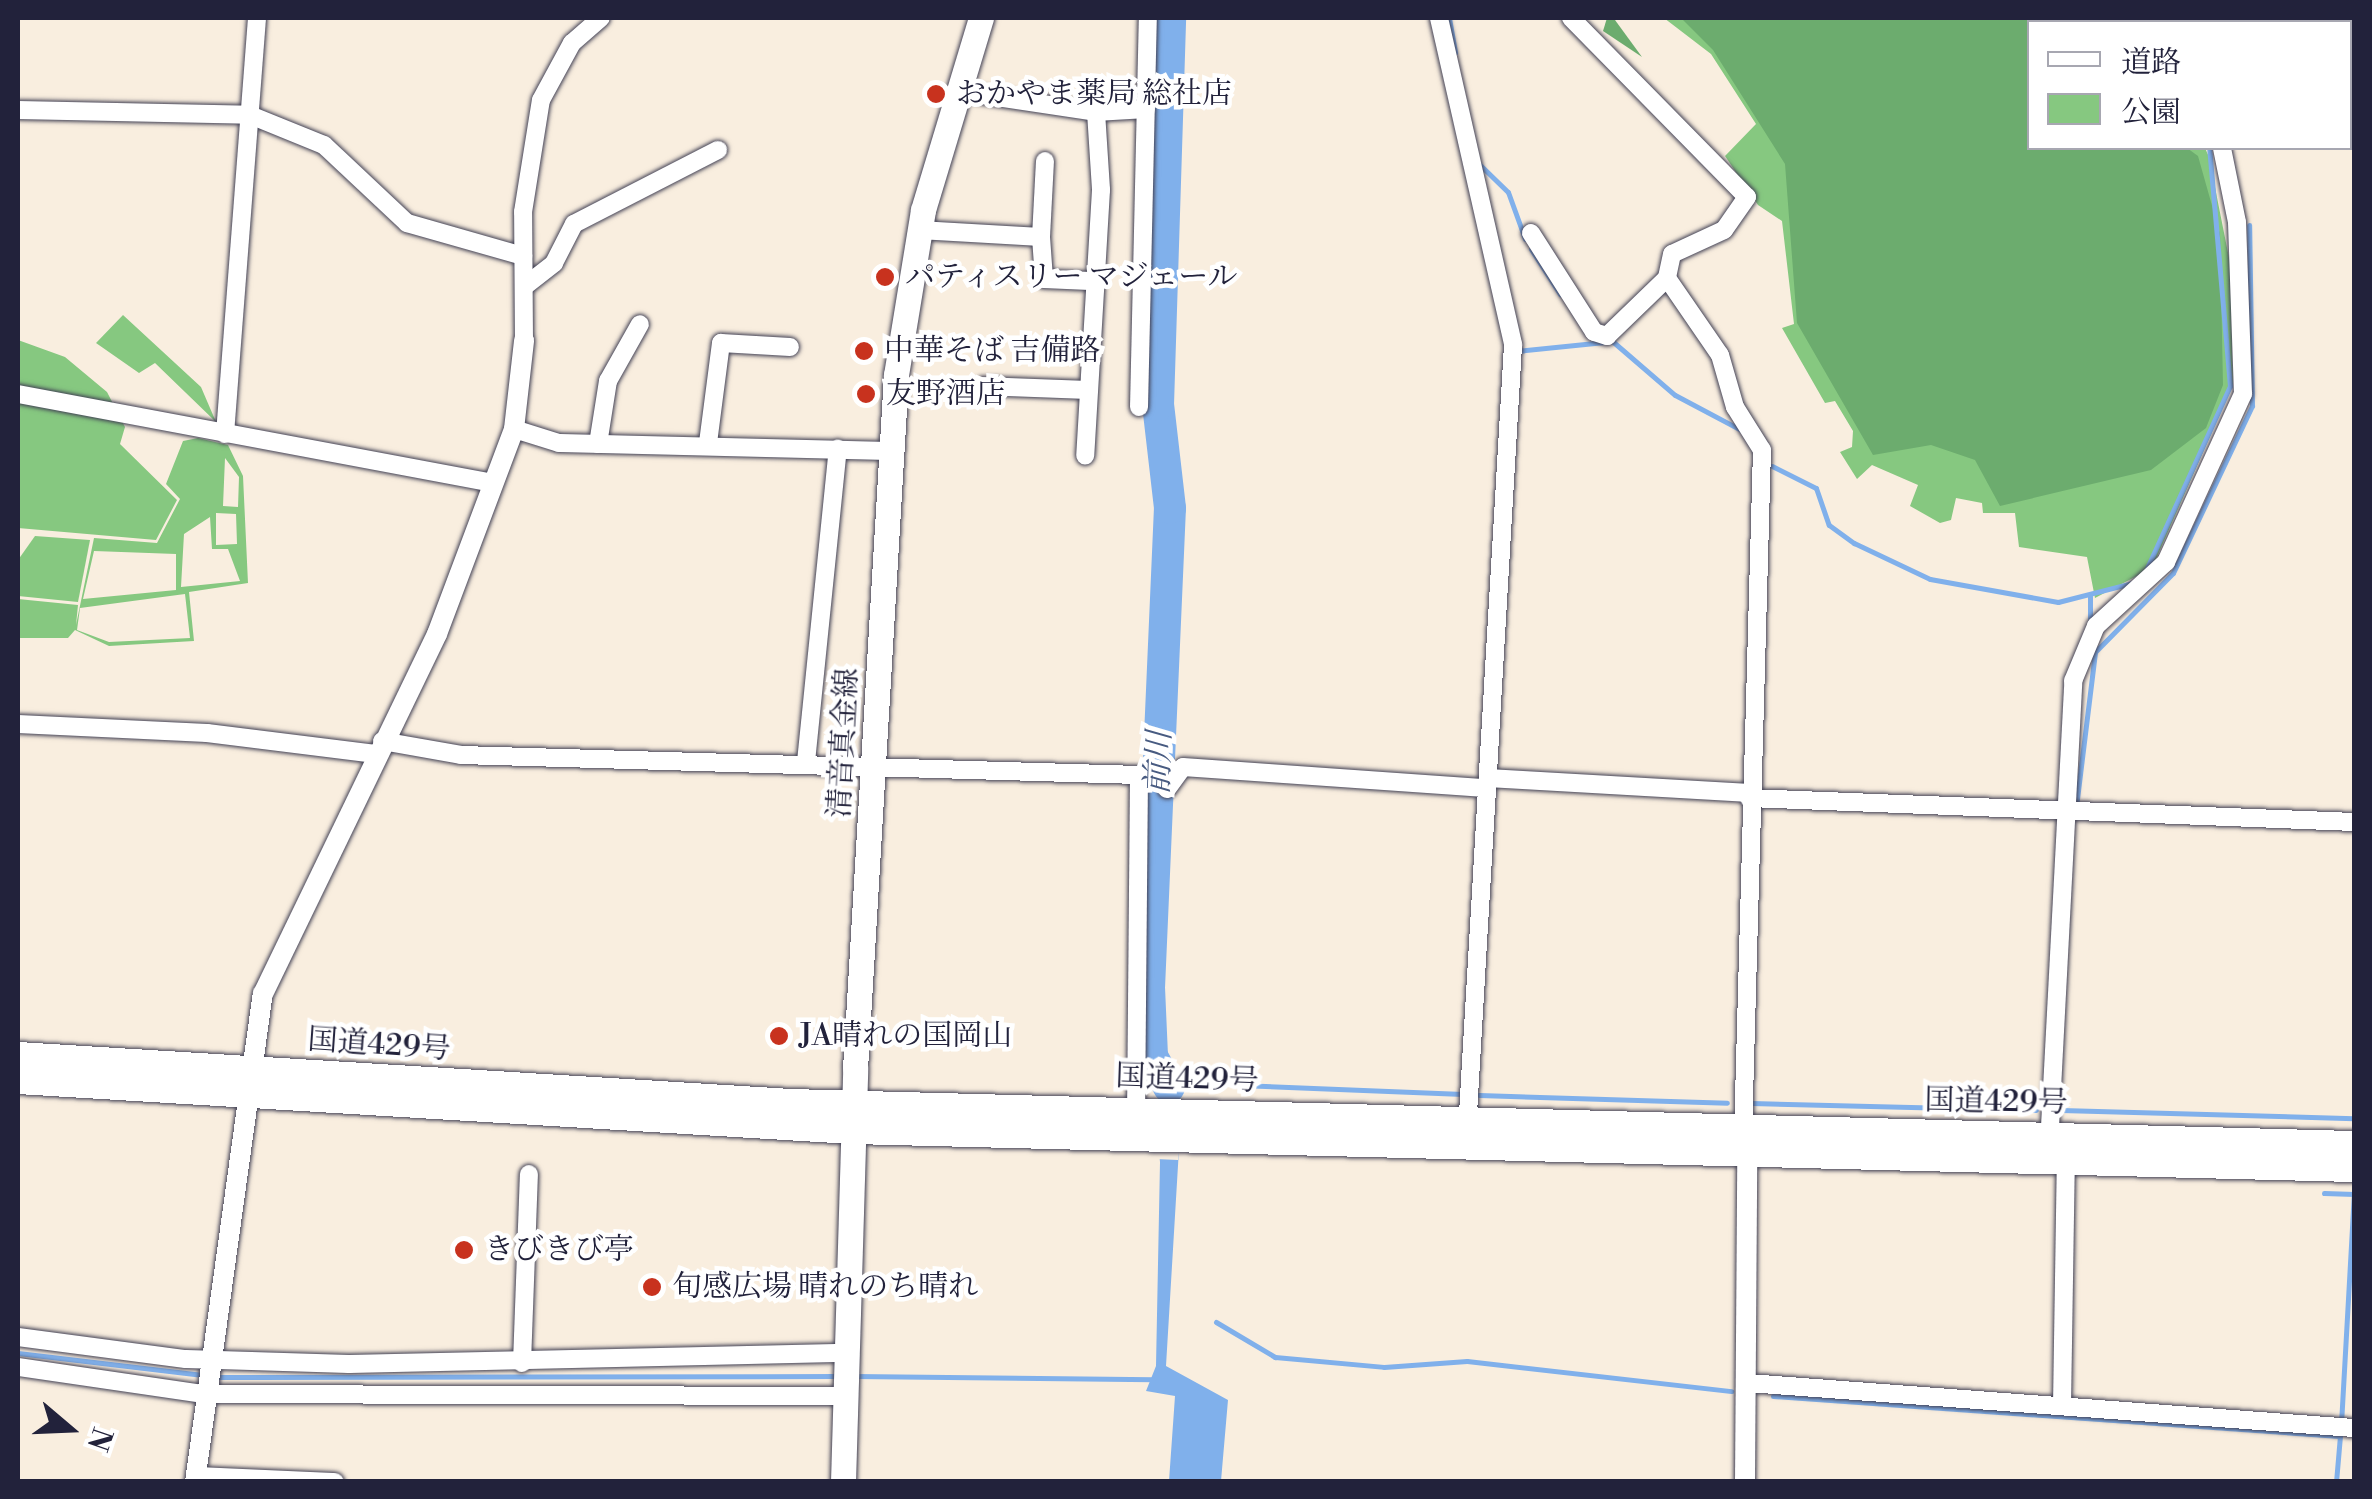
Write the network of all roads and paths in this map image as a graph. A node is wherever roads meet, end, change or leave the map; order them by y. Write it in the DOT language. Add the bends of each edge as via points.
graph roads {
  1 [pos="256,18"];
  2 [pos="601,18"];
  3 [pos="980,18"];
  4 [pos="1148,18"];
  5 [pos="1439,18"];
  6 [pos="1571,18"];
  7 [pos="956,91"];
  8 [pos="1146,109"];
  9 [pos="18,110"];
  10 [pos="1096,112"];
  11 [pos="250,115"];
  12 [pos="718,150"];
  13 [pos="2222,150"];
  14 [pos="1045,161"];
  15 [pos="920,230"];
  16 [pos="1530,232"];
  17 [pos="1041,237"];
  18 [pos="522,256"];
  19 [pos="1667,278"];
  20 [pos="1090,280"];
  21 [pos="525,286"];
  22 [pos="640,324"];
  23 [pos="524,341"];
  24 [pos="790,347"];
  25 [pos="983,386"];
  26 [pos="1086,390"];
  27 [pos="18,394"];
  28 [pos="1139,407"];
  29 [pos="514,429"];
  30 [pos="225,434"];
  31 [pos="708,442"];
  32 [pos="598,444"];
  33 [pos="838,449"];
  34 [pos="890,451"];
  35 [pos="1085,456"];
  36 [pos="494,483"];
  37 [pos="18,724"];
  38 [pos="379,747"];
  39 [pos="806,762"];
  40 [pos="877,762"];
  41 [pos="1486,783"];
  42 [pos="1167,788"];
  43 [pos="1750,795"];
  44 [pos="2066,814"];
  45 [pos="2354,822"];
  46 [pos="18,1056"];
  47 [pos="249,1069"];
  48 [pos="18,1080"];
  49 [pos="245,1097"];
  50 [pos="854,1100"];
  51 [pos="1141,1119"];
  52 [pos="853,1130"];
  53 [pos="1467,1133"];
  54 [pos="1745,1142"];
  55 [pos="2354,1145"];
  56 [pos="2057,1148"];
  57 [pos="2354,1168"];
  58 [pos="528,1174"];
  59 [pos="18,1337"];
  60 [pos="522,1363"];
  61 [pos="18,1368"];
  62 [pos="847,1375"];
  63 [pos="204,1376"];
  64 [pos="1748,1384"];
  65 [pos="2062,1406"];
  66 [pos="2346,1427"];
  67 [pos="195,1479"];
  68 [pos="336,1482"];
  69 [pos="842,1482"];
  70 [pos="1745,1482"];
  1 -- 11 [label="street"];
  2 -- 18 [label="street" via="546,85"];
  3 -- 7 [label="main road, 清音真金線"];
  4 -- 8 [label="street"];
  5 -- 41 [label="street" via="1513,351"];
  6 -- 19 [label="street" via="1748,198 1724,230 1672,254"];
  7 -- 10 [label="street"];
  7 -- 15 [label="main road, 清音真金線"];
  8 -- 10 [label="street"];
  8 -- 28 [label="street"];
  9 -- 11 [label="street"];
  10 -- 20 [label="street" via="1101,190"];
  11 -- 18 [label="street" via="324,145 408,223"];
  11 -- 30 [label="street"];
  12 -- 21 [label="street" via="574,224 554,263"];
  13 -- 44 [label="street" via="2237,222 2242,394 2166,562 2086,640 2072,681"];
  14 -- 17 [label="street"];
  15 -- 17 [label="street"];
  15 -- 34 [label="main road, 清音真金線"];
  16 -- 19 [label="street" via="1594,332 1606,336"];
  17 -- 20 [label="street" via="1044,279"];
  18 -- 21 [label="street"];
  19 -- 43 [label="street" via="1720,356 1734,407 1762,450"];
  20 -- 26 [label="street"];
  21 -- 23 [label="street"];
  22 -- 32 [label="street" via="608,381"];
  23 -- 29 [label="street"];
  24 -- 31 [label="street" via="722,344"];
  25 -- 26 [label="street"];
  26 -- 35 [label="street"];
  27 -- 30 [label="street"];
  29 -- 32 [label="street"];
  29 -- 36 [label="street"];
  30 -- 36 [label="street"];
  31 -- 32 [label="street"];
  31 -- 33 [label="street"];
  33 -- 34 [label="street"];
  33 -- 39 [label="street"];
  34 -- 40 [label="main road, 清音真金線"];
  36 -- 38 [label="street" via="436,634"];
  37 -- 38 [label="street"];
  38 -- 39 [label="street" via="461,755"];
  38 -- 47 [label="street" via="278,953"];
  39 -- 40 [label="street"];
  40 -- 50 [label="main road, 清音真金線"];
  40 -- 51 [label="street" via="1139,775"];
  41 -- 42 [label="street" via="1183,767"];
  41 -- 43 [label="street"];
  41 -- 53 [label="street"];
  43 -- 44 [label="street"];
  43 -- 54 [label="street"];
  44 -- 45 [label="street"];
  44 -- 56 [label="street"];
  46 -- 47 [label="highway, 国道429号"];
  47 -- 49 [label="street"];
  47 -- 50 [label="highway, 国道429号"];
  48 -- 49 [label="highway, 国道429号"];
  49 -- 52 [label="highway, 国道429号"];
  49 -- 63 [label="street"];
  50 -- 51 [label="highway, 国道429号"];
  50 -- 52 [label="main road, 清音真金線"];
  51 -- 52 [label="highway, 国道429号"];
  51 -- 53 [label="highway, 国道429号"];
  52 -- 62 [label="main road, 清音真金線"];
  53 -- 54 [label="highway, 国道429号"];
  54 -- 56 [label="highway, 国道429号"];
  54 -- 64 [label="street"];
  55 -- 56 [label="highway, 国道429号"];
  56 -- 57 [label="highway, 国道429号"];
  56 -- 65 [label="street"];
  58 -- 60 [label="street"];
  59 -- 63 [label="street"];
  60 -- 62 [label="street"];
  60 -- 63 [label="street"];
  61 -- 63 [label="street"];
  62 -- 63 [label="street"];
  62 -- 69 [label="main road, 清音真金線"];
  63 -- 67 [label="street"];
  64 -- 65 [label="street"];
  64 -- 70 [label="street"];
  65 -- 66 [label="street"];
  67 -- 68 [label="street"];
}
